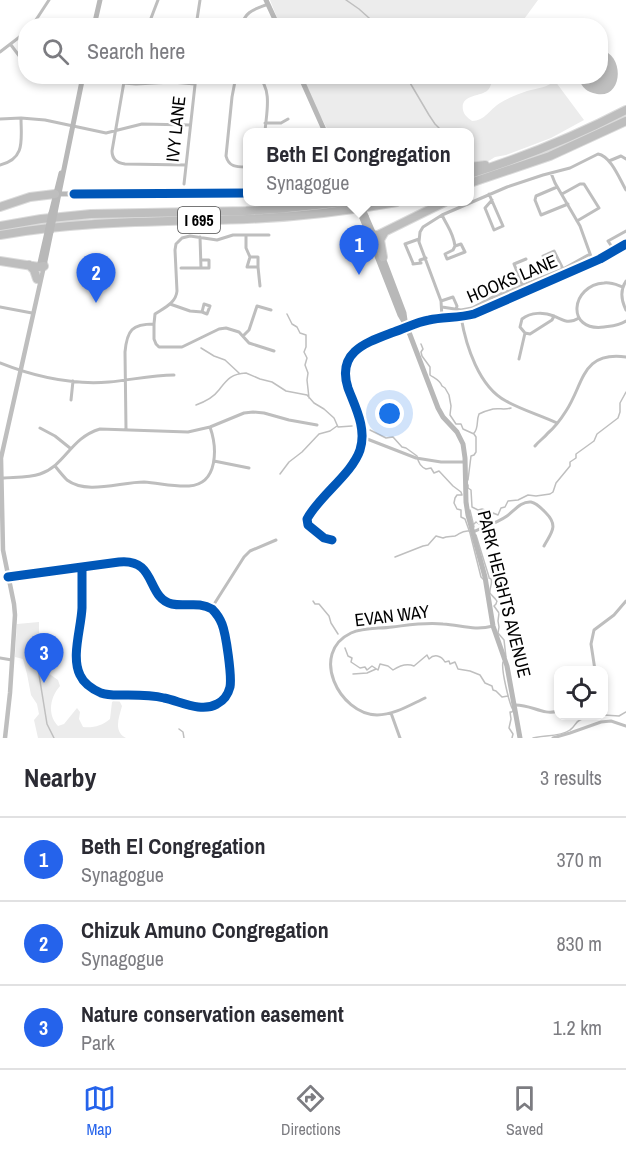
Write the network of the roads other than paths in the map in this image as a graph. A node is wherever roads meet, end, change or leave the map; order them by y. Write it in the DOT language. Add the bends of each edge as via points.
graph roads {
  1 [pos="49,0"];
  2 [pos="100,0"];
  3 [pos="158,0"];
  4 [pos="200,0"];
  5 [pos="267,2"];
  6 [pos="37,18"];
  7 [pos="96,18"];
  8 [pos="151,18"];
  9 [pos="197,18"];
  10 [pos="244,18"];
  11 [pos="274,18"];
  12 [pos="18,39"];
  13 [pos="11,45"];
  14 [pos="0,52"];
  15 [pos="18,54"];
  16 [pos="81,84"];
  17 [pos="123,84"];
  18 [pos="195,84"];
  19 [pos="234,84"];
  20 [pos="265,84"];
  21 [pos="304,84"];
  22 [pos="626,110"];
  23 [pos="21,118"];
  24 [pos="0,119"];
  25 [pos="288,119"];
  26 [pos="626,120"];
  27 [pos="265,123"];
  28 [pos="190,125"];
  29 [pos="73,126"];
  30 [pos="265,128"];
  31 [pos="323,128"];
  32 [pos="115,132"];
  33 [pos="529,159"];
  34 [pos="626,159"];
  35 [pos="609,161"];
  36 [pos="0,165"];
  37 [pos="186,165"];
  38 [pos="243,167"];
  39 [pos="474,167"];
  40 [pos="551,172"];
  41 [pos="474,173"];
  42 [pos="474,181"];
  43 [pos="184,184"];
  44 [pos="474,187"];
  45 [pos="557,187"];
  46 [pos="626,190"];
  47 [pos="243,193"];
  48 [pos="57,194"];
  49 [pos="489,194"];
  50 [pos="562,194"];
  51 [pos="492,200"];
  52 [pos="474,201"];
  53 [pos="567,204"];
  54 [pos="304,206"];
  55 [pos="358,206"];
  56 [pos="361,206"];
  57 [pos="371,206"];
  58 [pos="435,206"];
  59 [pos="463,206"];
  60 [pos="0,207"];
  61 [pos="442,216"];
  62 [pos="364,217"];
  63 [pos="577,221"];
  64 [pos="0,226"];
  65 [pos="387,231"];
  66 [pos="626,231"];
  67 [pos="371,233"];
  68 [pos="0,235"];
  69 [pos="246,235"];
  70 [pos="270,236"];
  71 [pos="200,237"];
  72 [pos="419,239"];
  73 [pos="626,244"];
  74 [pos="455,246"];
  75 [pos="614,251"];
  76 [pos="590,254"];
  77 [pos="543,256"];
  78 [pos="249,257"];
  79 [pos="383,257"];
  80 [pos="426,258"];
  81 [pos="526,259"];
  82 [pos="201,260"];
  83 [pos="0,261"];
  84 [pos="593,262"];
  85 [pos="29,265"];
  86 [pos="41,266"];
  87 [pos="258,267"];
  88 [pos="181,268"];
  89 [pos="201,268"];
  90 [pos="562,269"];
  91 [pos="37,279"];
  92 [pos="626,281"];
  93 [pos="393,283"];
  94 [pos="522,284"];
  95 [pos="260,286"];
  96 [pos="623,287"];
  97 [pos="393,297"];
  98 [pos="441,301"];
  99 [pos="170,304"];
  100 [pos="34,305"];
  101 [pos="401,306"];
  102 [pos="0,307"];
  103 [pos="442,307"];
  104 [pos="456,309"];
  105 [pos="271,310"];
  106 [pos="626,310"];
  107 [pos="202,312"];
  108 [pos="32,313"];
  109 [pos="554,316"];
  110 [pos="461,317"];
  111 [pos="442,318"];
  112 [pos="579,318"];
  113 [pos="626,321"];
  114 [pos="154,324"];
  115 [pos="406,327"];
  116 [pos="525,333"];
  117 [pos="243,336"];
  118 [pos="274,351"];
  119 [pos="626,357"];
  120 [pos="519,359"];
  121 [pos="0,363"];
  122 [pos="20,370"];
  123 [pos="174,375"];
  124 [pos="125,380"];
  125 [pos="73,381"];
  126 [pos="71,400"];
  127 [pos="557,423"];
  128 [pos="317,425"];
  129 [pos="210,427"];
  130 [pos="40,428"];
  131 [pos="126,429"];
  132 [pos="362,437"];
  133 [pos="535,446"];
  134 [pos="70,448"];
  135 [pos="214,461"];
  136 [pos="465,462"];
  137 [pos="55,466"];
  138 [pos="249,468"];
  139 [pos="0,478"];
  140 [pos="1,525"];
  141 [pos="473,532"];
  142 [pos="276,540"];
  143 [pos="332,540"];
  144 [pos="544,546"];
  145 [pos="82,567"];
  146 [pos="8,577"];
  147 [pos="626,601"];
  148 [pos="211,609"];
  149 [pos="493,626"];
  150 [pos="0,658"];
  151 [pos="12,660"];
  152 [pos="594,666"];
  153 [pos="425,698"];
  154 [pos="514,705"];
  155 [pos="554,712"];
  156 [pos="391,713"];
  157 [pos="626,726"];
  158 [pos="3,730"];
  159 [pos="5,738"];
  160 [pos="400,738"];
  161 [pos="520,738"];
  162 [pos="554,738"];
  1 -- 6 [label="street"];
  2 -- 7 [label="main road"];
  3 -- 8 [label="street"];
  4 -- 9 [label="street"];
  5 -- 10 [label="street"];
  5 -- 11 [label="main road"];
  12 -- 13 [label="street"];
  13 -- 14 [label="street"];
  13 -- 15 [label="street"];
  16 -- 29 [label="main road"];
  17 -- 32 [label="street"];
  18 -- 28 [label="street, IVY LANE"];
  19 -- 38 [label="street" via="226,156 234,166"];
  20 -- 27 [label="street"];
  21 -- 31 [label="main road"];
  22 -- 33 [label="highway"];
  23 -- 24 [label="street"];
  23 -- 29 [label="street"];
  23 -- 36 [label="street" via="20,150 14,159"];
  25 -- 27 [label="street"];
  26 -- 33 [label="highway" via="579,143"];
  27 -- 30 [label="street"];
  28 -- 32 [label="street" via="142,124"];
  28 -- 37 [label="street, IVY LANE"];
  29 -- 32 [label="street" via="100,133"];
  29 -- 48 [label="main road"];
  32 -- 37 [label="street" via="112,151 120,163"];
  33 -- 39 [label="highway"];
  33 -- 41 [label="highway"];
  33 -- 42 [label="highway"];
  33 -- 44 [label="highway" via="501,177"];
  34 -- 35 [label="street" via="621,156"];
  35 -- 40 [label="street" via="596,154 570,168"];
  35 -- 46 [label="street"];
  37 -- 43 [label="street, IVY LANE"];
  40 -- 45 [label="street"];
  40 -- 49 [label="street"];
  45 -- 50 [label="street"];
  45 -- 53 [label="street" via="536,196 541,215"];
  47 -- 48 [label="main road"];
  48 -- 60 [label="highway" via="30,197"];
  48 -- 86 [label="main road, bridge"];
  49 -- 51 [label="street"];
  49 -- 52 [label="street"];
  50 -- 53 [label="street"];
  50 -- 63 [label="street" via="585,184 599,208"];
  51 -- 51 [label="street" via="503,226 494,230 485,208"];
  53 -- 63 [label="street"];
  54 -- 64 [label="highway, I 695" via="91,214"];
  55 -- 62 [label="main road, PARK HEIGHTS AVENUE, bridge"];
  56 -- 62 [label="main road, PARK HEIGHTS AVENUE, bridge"];
  57 -- 68 [label="highway, I 695" via="297,216 91,223"];
  58 -- 65 [label="highway"];
  59 -- 61 [label="street"];
  61 -- 72 [label="street" via="423,227"];
  61 -- 74 [label="street"];
  62 -- 67 [label="main road, PARK HEIGHTS AVENUE"];
  63 -- 76 [label="street"];
  65 -- 67 [label="highway"];
  65 -- 79 [label="highway" via="380,240"];
  66 -- 75 [label="street" via="608,241"];
  67 -- 79 [label="main road, PARK HEIGHTS AVENUE"];
  67 -- 97 [label="main road, PARK HEIGHTS AVENUE"];
  69 -- 70 [label="street"];
  69 -- 71 [label="street" via="217,240"];
  69 -- 78 [label="street"];
  71 -- 82 [label="street"];
  71 -- 99 [label="street" via="183,237 176,244 177,294"];
  72 -- 80 [label="street"];
  72 -- 80 [label="street" via="405,244 413,263"];
  73 -- 75 [label="street, HOOKS LANE"];
  74 -- 74 [label="street" via="461,244 465,252 447,259 445,254"];
  75 -- 84 [label="street, HOOKS LANE"];
  76 -- 84 [label="street"];
  76 -- 90 [label="street"];
  77 -- 90 [label="street" via="555,251"];
  78 -- 87 [label="street" via="258,257"];
  78 -- 87 [label="street" via="247,267"];
  79 -- 93 [label="main road, PARK HEIGHTS AVENUE"];
  80 -- 98 [label="street"];
  81 -- 94 [label="street" via="514,264"];
  82 -- 89 [label="street"];
  82 -- 89 [label="street" via="208,260 209,267"];
  83 -- 85 [label="highway"];
  84 -- 110 [label="street, HOOKS LANE"];
  85 -- 86 [label="highway"];
  85 -- 91 [label="highway"];
  86 -- 91 [label="street"];
  86 -- 100 [label="street"];
  87 -- 95 [label="street"];
  88 -- 89 [label="street"];
  90 -- 94 [label="street"];
  91 -- 100 [label="street"];
  92 -- 96 [label="street"];
  93 -- 97 [label="main road"];
  93 -- 101 [label="main road, PARK HEIGHTS AVENUE"];
  94 -- 104 [label="street" via="472,308"];
  96 -- 106 [label="street"];
  96 -- 112 [label="street" via="605,283 585,291 577,306"];
  97 -- 101 [label="main road"];
  97 -- 115 [label="main road, PARK HEIGHTS AVENUE"];
  98 -- 103 [label="street"];
  98 -- 104 [label="street" via="453,297"];
  99 -- 107 [label="street"];
  99 -- 114 [label="street" via="155,314"];
  100 -- 108 [label="street"];
  101 -- 115 [label="main road, PARK HEIGHTS AVENUE"];
  102 -- 108 [label="street"];
  103 -- 104 [label="street"];
  103 -- 111 [label="street"];
  105 -- 117 [label="street" via="258,306"];
  108 -- 122 [label="street"];
  109 -- 112 [label="street" via="567,322"];
  109 -- 116 [label="street" via="534,333"];
  109 -- 116 [label="street" via="525,316 520,325"];
  110 -- 111 [label="street, HOOKS LANE"];
  110 -- 127 [label="street" via="464,335 490,390"];
  111 -- 115 [label="street, HOOKS LANE"];
  112 -- 113 [label="street" via="594,328"];
  114 -- 117 [label="street" via="154,342 159,347 182,347 223,329"];
  114 -- 124 [label="street" via="137,325 130,333 126,341"];
  115 -- 132 [label="street" via="364,344 348,362 347,383"];
  115 -- 136 [label="main road, PARK HEIGHTS AVENUE" via="438,408 460,438"];
  116 -- 120 [label="street"];
  117 -- 118 [label="street" via="249,343"];
  119 -- 127 [label="street" via="603,359 587,369"];
  121 -- 122 [label="street"];
  122 -- 125 [label="street"];
  122 -- 139 [label="street"];
  123 -- 124 [label="street"];
  124 -- 125 [label="street"];
  124 -- 131 [label="street"];
  125 -- 126 [label="street"];
  127 -- 133 [label="street"];
  128 -- 129 [label="street" via="253,412"];
  129 -- 131 [label="street" via="180,432"];
  129 -- 135 [label="street" via="215,443"];
  130 -- 134 [label="street"];
  131 -- 134 [label="street" via="94,431"];
  132 -- 136 [label="street" via="418,458"];
  132 -- 143 [label="street" via="354,460 307,519 308,525"];
  134 -- 137 [label="street"];
  135 -- 137 [label="street" via="206,479 190,486 143,482 82,486 67,479"];
  135 -- 138 [label="street"];
  136 -- 141 [label="main road, PARK HEIGHTS AVENUE" via="466,502"];
  137 -- 139 [label="street" via="36,476"];
  139 -- 140 [label="street"];
  140 -- 146 [label="street"];
  141 -- 144 [label="street" via="532,502 553,523"];
  141 -- 149 [label="main road, PARK HEIGHTS AVENUE"];
  142 -- 148 [label="street" via="244,557"];
  145 -- 146 [label="street"];
  145 -- 148 [label="street" via="133,564 146,572 165,602"];
  145 -- 148 [label="street" via="77,664 86,683 102,693 154,696 200,707 220,703 229,690 230,675 223,627"];
  146 -- 151 [label="street" via="15,615"];
  147 -- 152 [label="street" via="594,630 591,644"];
  149 -- 154 [label="main road, PARK HEIGHTS AVENUE" via="507,666"];
  149 -- 156 [label="street, EVAN WAY" via="478,629 420,624 360,630 342,639 333,651 330,666 338,689 363,712"];
  150 -- 151 [label="street"];
  151 -- 158 [label="street"];
  153 -- 156 [label="street, EVAN WAY"];
  154 -- 155 [label="street"];
  154 -- 161 [label="main road, PARK HEIGHTS AVENUE"];
  156 -- 160 [label="street"];
  157 -- 162 [label="street" via="601,722"];
  158 -- 159 [label="street"];
}
